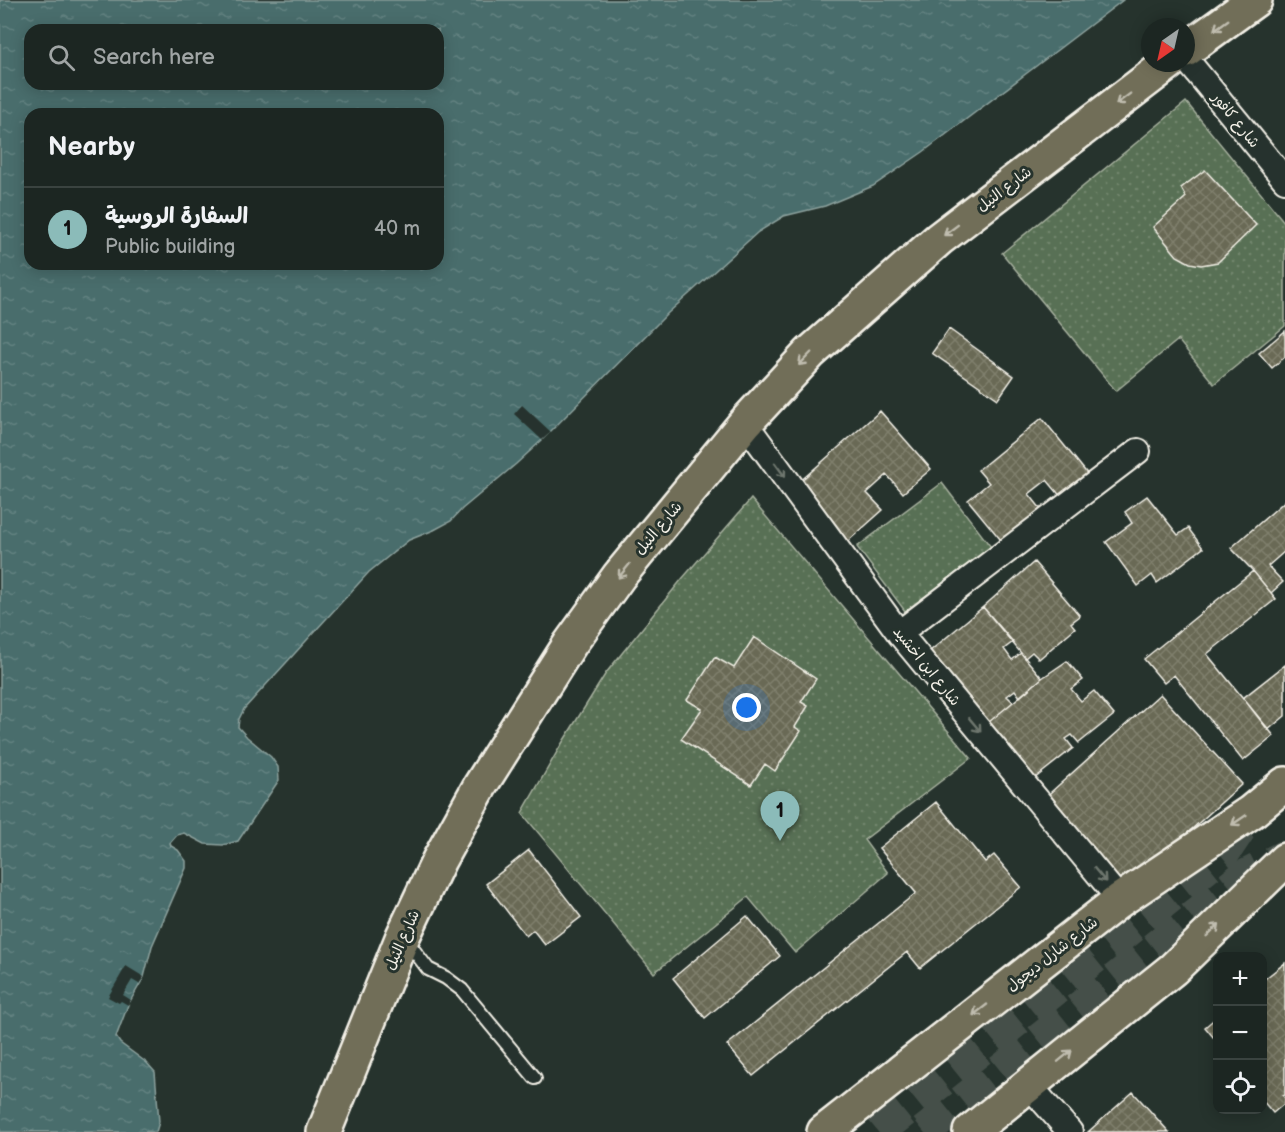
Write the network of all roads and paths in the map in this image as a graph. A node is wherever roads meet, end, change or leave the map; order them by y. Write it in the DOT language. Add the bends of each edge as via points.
graph roads {
  1 [pos="1255,0"];
  2 [pos="1195,43"];
  3 [pos="1195,70"];
  4 [pos="1157,72"];
  5 [pos="1285,180"];
  6 [pos="745,423"];
  7 [pos="1138,451"];
  8 [pos="899,633"];
  9 [pos="1285,784"];
  10 [pos="1285,860"];
  11 [pos="1120,900"];
  12 [pos="403,936"];
  13 [pos="535,1078"];
  14 [pos="1029,1084"];
  15 [pos="324,1132"];
  16 [pos="825,1132"];
  17 [pos="970,1132"];
  18 [pos="1070,1132"];
  1 -- 2 [label="main road, one-way"];
  3 -- 5 [label="street, شارع كافور"];
  4 -- 6 [label="main road, شارع النيل, one-way" via="939,239 810,353"];
  6 -- 8 [label="street, شارع ابن اخشيد, one-way"];
  6 -- 12 [label="main road, شارع النيل, one-way" via="619,576 570,644 480,786"];
  7 -- 8 [label="street"];
  8 -- 11 [label="street, شارع ابن اخشيد, one-way"];
  9 -- 11 [label="main road, شارع شارل ديجول, one-way" via="1251,812"];
  14 -- 10 [label="main road, one-way" via="1173,969"];
  11 -- 16 [label="main road, شارع شارل ديجول, one-way"];
  12 -- 13 [label="lane" via="428,969 462,990"];
  12 -- 15 [label="main road, شارع النيل"];
  14 -- 17 [label="main road"];
  14 -- 18 [label="street"];
}
